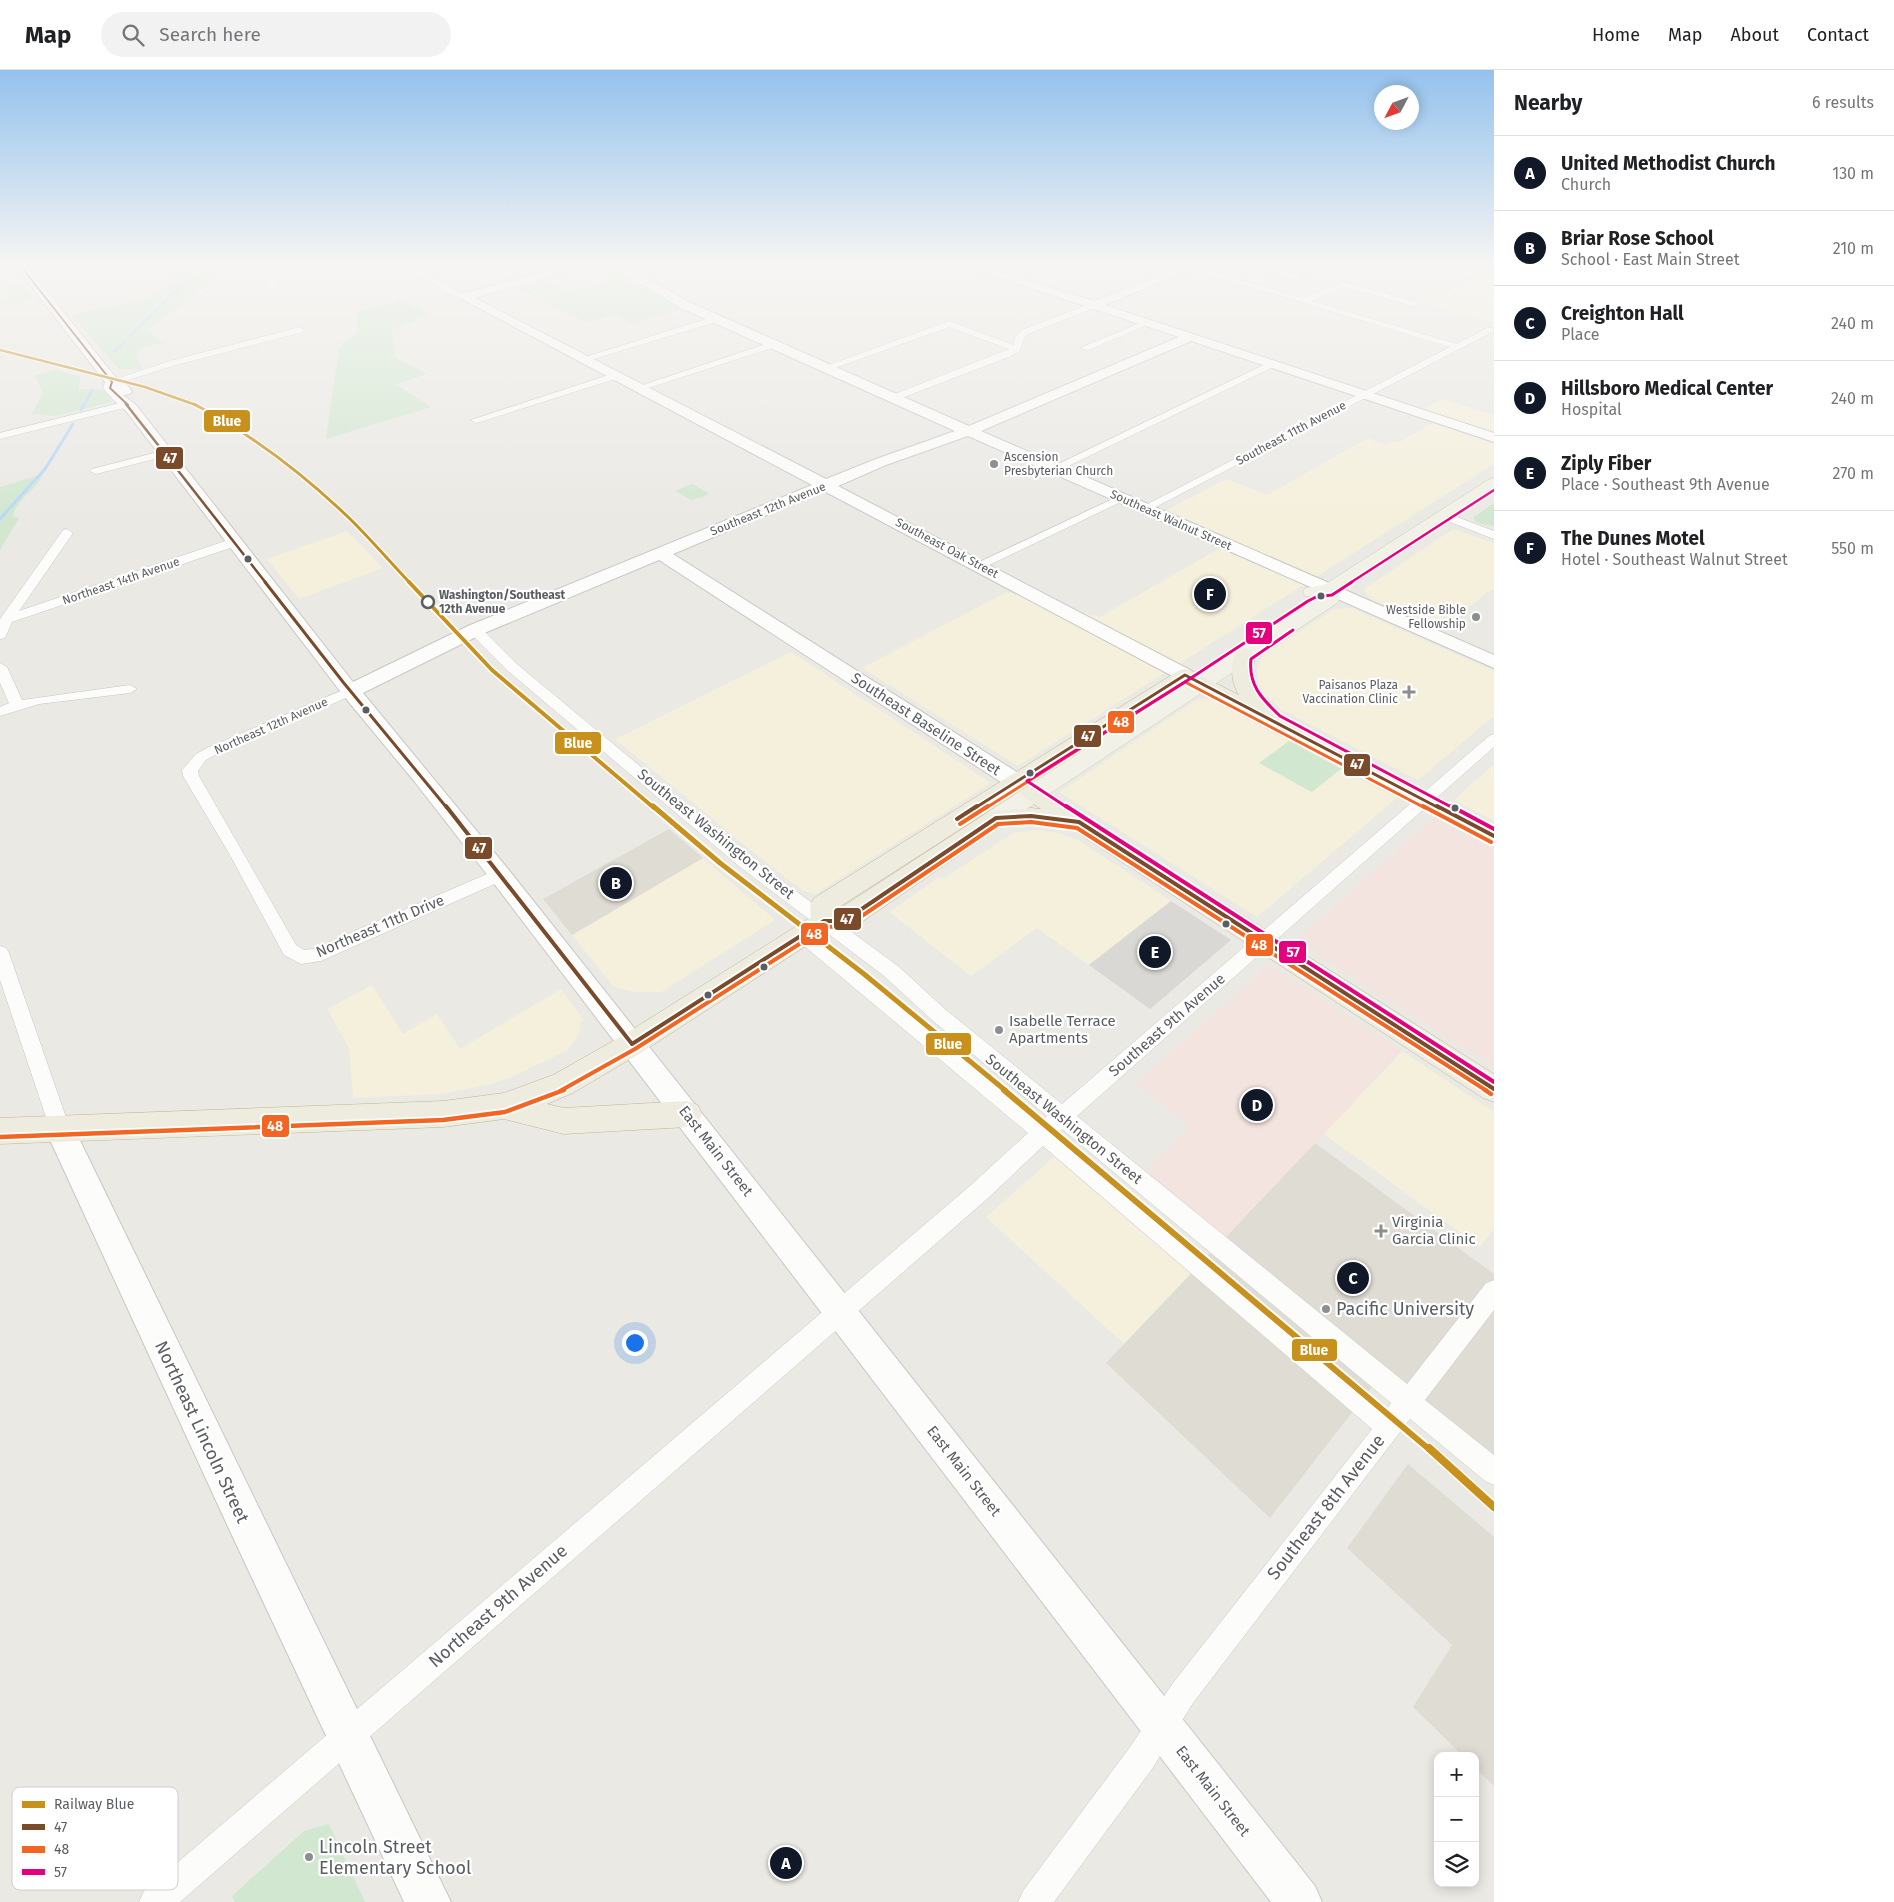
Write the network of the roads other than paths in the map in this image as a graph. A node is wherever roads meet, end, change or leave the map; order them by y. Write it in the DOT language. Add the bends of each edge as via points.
graph roads {
  1 [pos="86,349"];
  2 [pos="225,349"];
  3 [pos="566,349"];
  4 [pos="615,349"];
  5 [pos="758,349"];
  6 [pos="783,349"];
  7 [pos="878,349"];
  8 [pos="1016,349"];
  9 [pos="1161,349"];
  10 [pos="1228,349"];
  11 [pos="1453,349"];
  12 [pos="584,359"];
  13 [pos="1272,364"];
  14 [pos="826,368"];
  15 [pos="615,376"];
  16 [pos="112,382"];
  17 [pos="639,388"];
  18 [pos="1365,395"];
  19 [pos="894,398"];
  20 [pos="128,404"];
  21 [pos="476,420"];
  22 [pos="969,432"];
  23 [pos="0,436"];
  24 [pos="1494,438"];
  25 [pos="166,453"];
  26 [pos="1054,469"];
  27 [pos="96,471"];
  28 [pos="1494,483"];
  29 [pos="826,485"];
  30 [pos="1121,498"];
  31 [pos="1146,509"];
  32 [pos="1444,516"];
  33 [pos="67,533"];
  34 [pos="1494,534"];
  35 [pos="235,542"];
  36 [pos="660,553"];
  37 [pos="979,565"];
  38 [pos="1330,590"];
  39 [pos="6,620"];
  40 [pos="475,630"];
  41 [pos="0,635"];
  42 [pos="1245,655"];
  43 [pos="1494,662"];
  44 [pos="0,667"];
  45 [pos="331,667"];
  46 [pos="392,671"];
  47 [pos="1192,679"];
  48 [pos="130,689"];
  49 [pos="350,691"];
  50 [pos="17,705"];
  51 [pos="0,712"];
  52 [pos="1276,721"];
  53 [pos="1494,739"];
  54 [pos="193,764"];
  55 [pos="1024,787"];
  56 [pos="1425,799"];
  57 [pos="996,818"];
  58 [pos="1079,822"];
  59 [pos="1494,836"];
  60 [pos="500,875"];
  61 [pos="814,928"];
  62 [pos="1263,940"];
  63 [pos="0,953"];
  64 [pos="632,1044"];
  65 [pos="1494,1088"];
  66 [pos="504,1106"];
  67 [pos="687,1114"];
  68 [pos="1061,1117"];
  69 [pos="60,1129"];
  70 [pos="0,1131"];
  71 [pos="1043,1133"];
  72 [pos="1494,1291"];
  73 [pos="840,1311"];
  74 [pos="1408,1401"];
  75 [pos="1389,1426"];
  76 [pos="1494,1472"];
  77 [pos="1162,1725"];
  78 [pos="347,1736"];
  79 [pos="178,1882"];
  80 [pos="169,1890"];
  81 [pos="155,1902"];
  82 [pos="428,1902"];
  83 [pos="1034,1902"];
  84 [pos="1298,1902"];
  1 -- 16 [label="street, East Main Street"];
  2 -- 16 [label="street"];
  3 -- 12 [label="street, Southeast Oak Street"];
  4 -- 12 [label="street"];
  5 -- 17 [label="street"];
  6 -- 14 [label="street, Southeast Walnut Street"];
  7 -- 14 [label="street"];
  8 -- 19 [label="street"];
  9 -- 22 [label="street, Southeast 12th Avenue"];
  10 -- 13 [label="street"];
  11 -- 18 [label="street, Southeast 11th Avenue"];
  12 -- 15 [label="street, Southeast Oak Street"];
  13 -- 18 [label="street"];
  13 -- 26 [label="street"];
  14 -- 19 [label="street, Southeast Walnut Street"];
  15 -- 17 [label="street, Southeast Oak Street"];
  15 -- 21 [label="street"];
  16 -- 20 [label="street, East Main Street" via="110,388 119,400"];
  17 -- 29 [label="street, Southeast Oak Street"];
  18 -- 24 [label="street"];
  18 -- 31 [label="street, Southeast 11th Avenue"];
  19 -- 22 [label="street, Southeast Walnut Street"];
  20 -- 23 [label="street"];
  20 -- 25 [label="street, East Main Street"];
  22 -- 26 [label="street, Southeast Walnut Street"];
  22 -- 29 [label="street, Southeast 12th Avenue" via="898,455"];
  25 -- 27 [label="street"];
  25 -- 35 [label="street, East Main Street"];
  26 -- 30 [label="street, Southeast Walnut Street"];
  28 -- 32 [label="main road"];
  29 -- 36 [label="street, Southeast 12th Avenue"];
  29 -- 37 [label="street, Southeast Oak Street"];
  30 -- 31 [label="street, Southeast Walnut Street"];
  30 -- 37 [label="street"];
  31 -- 38 [label="street, Southeast Walnut Street"];
  32 -- 34 [label="street"];
  32 -- 38 [label="main road"];
  33 -- 39 [label="street"];
  35 -- 39 [label="street, Northeast 14th Avenue"];
  35 -- 45 [label="street, East Main Street"];
  36 -- 40 [label="street, Southeast 12th Avenue"];
  36 -- 55 [label="street, Southeast Baseline Street"];
  37 -- 47 [label="street, Southeast Oak Street"];
  38 -- 42 [label="main road" via="1330,599"];
  38 -- 43 [label="street, Southeast Walnut Street"];
  38 -- 47 [label="main road" via="1314,591"];
  39 -- 41 [label="street"];
  40 -- 46 [label="street, Southeast 12th Avenue"];
  40 -- 61 [label="street, Southeast Washington Street" via="513,668 746,863"];
  42 -- 47 [label="main road"];
  42 -- 52 [label="highway" via="1241,670 1246,689"];
  44 -- 50 [label="street"];
  45 -- 46 [label="street"];
  45 -- 49 [label="street, East Main Street"];
  46 -- 49 [label="street, Southeast 12th Avenue"];
  47 -- 52 [label="highway, Southeast Oak Street"];
  47 -- 55 [label="main road"];
  48 -- 50 [label="street"];
  49 -- 54 [label="street, Northeast 12th Avenue" via="212,752"];
  49 -- 60 [label="street, East Main Street"];
  50 -- 51 [label="street"];
  52 -- 56 [label="highway, Southeast Oak Street"];
  53 -- 56 [label="street, Southeast 9th Avenue"];
  54 -- 60 [label="street, Northeast 11th Drive" via="191,776 290,950 301,957 315,956"];
  55 -- 57 [label="main road"];
  55 -- 58 [label="highway, Southeast Baseline Street"];
  55 -- 61 [label="highway" via="823,905"];
  56 -- 59 [label="highway, Southeast Oak Street"];
  56 -- 62 [label="street, Southeast 9th Avenue"];
  57 -- 58 [label="highway" via="1031,816"];
  57 -- 61 [label="highway" via="844,921"];
  58 -- 62 [label="highway, Southeast Baseline Street"];
  60 -- 64 [label="street, East Main Street"];
  61 -- 64 [label="highway"];
  61 -- 68 [label="street, Southeast Washington Street" via="891,971"];
  61 -- 71 [label="street, Southeast Washington Street"];
  62 -- 65 [label="highway, Southeast Baseline Street"];
  62 -- 68 [label="street, Southeast 9th Avenue"];
  63 -- 69 [label="street, Northeast Lincoln Street"];
  64 -- 66 [label="highway" via="563,1084"];
  64 -- 67 [label="street, East Main Street"];
  66 -- 67 [label="highway" via="564,1121"];
  66 -- 69 [label="highway" via="443,1114"];
  67 -- 73 [label="street, East Main Street"];
  68 -- 71 [label="street, Southeast 9th Avenue"];
  68 -- 74 [label="street, Southeast Washington Street"];
  69 -- 70 [label="highway"];
  69 -- 78 [label="street, Northeast Lincoln Street"];
  71 -- 73 [label="street, Southeast 9th Avenue" via="980,1192"];
  71 -- 75 [label="street, Southeast Washington Street"];
  72 -- 74 [label="street, Southeast 8th Avenue"];
  73 -- 77 [label="street, East Main Street"];
  73 -- 78 [label="street, Northeast 9th Avenue"];
  74 -- 75 [label="street, Southeast 8th Avenue"];
  74 -- 76 [label="street, Southeast Washington Street"];
  75 -- 77 [label="street, Southeast 8th Avenue" via="1183,1693"];
  77 -- 83 [label="street"];
  77 -- 84 [label="street, East Main Street"];
  78 -- 79 [label="street, Northeast 9th Avenue"];
  78 -- 82 [label="street, Northeast Lincoln Street"];
  80 -- 81 [label="street, Northeast 9th Avenue"];
}
